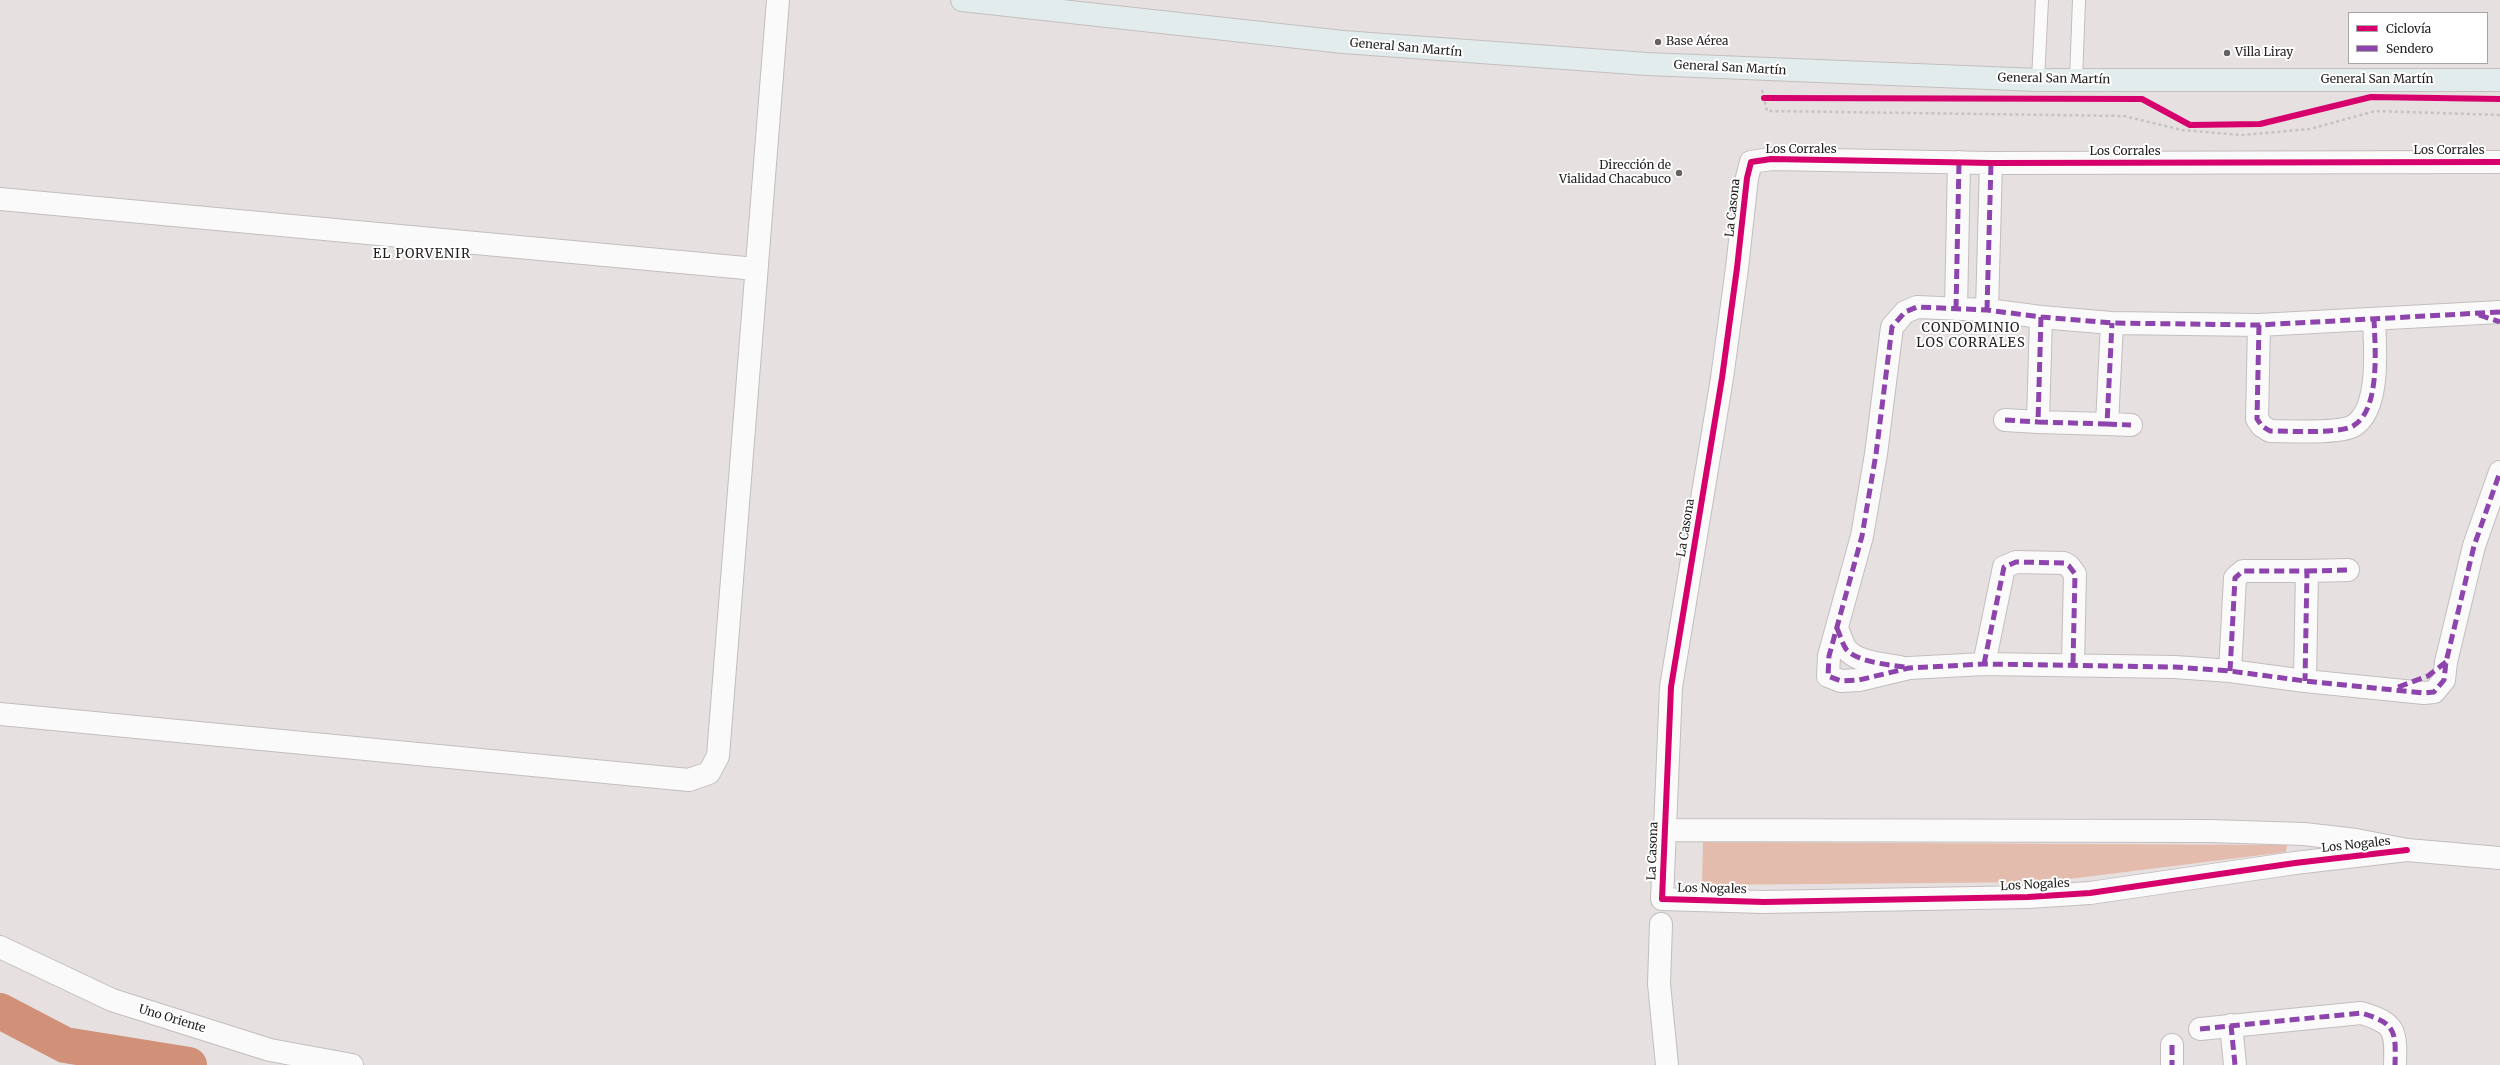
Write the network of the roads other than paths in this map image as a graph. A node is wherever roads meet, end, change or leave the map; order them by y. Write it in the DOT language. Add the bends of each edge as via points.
graph roads {
  1 [pos="778,0"];
  2 [pos="962,0"];
  3 [pos="2042,0"];
  4 [pos="2079,0"];
  5 [pos="2038,80"];
  6 [pos="2076,80"];
  7 [pos="2500,80"];
  8 [pos="1751,162"];
  9 [pos="1959,162"];
  10 [pos="2500,162"];
  11 [pos="1991,163"];
  12 [pos="0,200"];
  13 [pos="756,269"];
  14 [pos="1956,309"];
  15 [pos="1987,310"];
  16 [pos="2500,312"];
  17 [pos="2475,314"];
  18 [pos="2041,318"];
  19 [pos="2374,319"];
  20 [pos="2112,322"];
  21 [pos="2500,322"];
  22 [pos="2259,325"];
  23 [pos="2005,420"];
  24 [pos="2038,422"];
  25 [pos="2107,424"];
  26 [pos="2131,425"];
  27 [pos="2500,472"];
  28 [pos="2348,570"];
  29 [pos="2307,571"];
  30 [pos="1837,628"];
  31 [pos="1984,664"];
  32 [pos="2073,664"];
  33 [pos="1909,668"];
  34 [pos="2230,671"];
  35 [pos="2306,681"];
  36 [pos="0,714"];
  37 [pos="1664,830"];
  38 [pos="2407,850"];
  39 [pos="2500,858"];
  40 [pos="1662,899"];
  41 [pos="1661,924"];
  42 [pos="0,947"];
  43 [pos="2231,1025"];
  44 [pos="2200,1029"];
  45 [pos="352,1065"];
  46 [pos="1667,1065"];
  47 [pos="2235,1065"];
  48 [pos="2395,1065"];
  1 -- 13 [label="street"];
  2 -- 5 [label="main road, General San Martín" via="1343,42 1537,58 1758,70"];
  3 -- 5 [label="lane"];
  4 -- 6 [label="lane"];
  5 -- 6 [label="main road, General San Martín"];
  6 -- 7 [label="main road, General San Martín"];
  8 -- 9 [label="street, Los Corrales" via="1772,159"];
  8 -- 37 [label="street, La Casona" via="1722,378 1671,687"];
  9 -- 11 [label="street, Los Corrales"];
  9 -- 14 [label="street"];
  10 -- 11 [label="street, Los Corrales"];
  11 -- 15 [label="street"];
  12 -- 13 [label="street"];
  13 -- 36 [label="street" via="718,756 713,768 703,777 689,780"];
  14 -- 15 [label="street"];
  14 -- 30 [label="street" via="1916,307 1905,312 1892,327 1876,454 1862,536"];
  15 -- 18 [label="street"];
  16 -- 17 [label="street"];
  17 -- 19 [label="street"];
  17 -- 21 [label="street"];
  18 -- 20 [label="street"];
  18 -- 24 [label="street"];
  19 -- 22 [label="street"];
  19 -- 22 [label="street" via="2376,365 2372,395 2364,413 2354,426 2342,430 2270,431 2262,426 2257,419"];
  20 -- 22 [label="street"];
  20 -- 25 [label="street"];
  23 -- 24 [label="street"];
  24 -- 25 [label="street"];
  25 -- 26 [label="street"];
  27 -- 35 [label="street" via="2474,546 2444,680 2434,692"];
  28 -- 29 [label="street"];
  29 -- 34 [label="street" via="2243,571 2235,578"];
  29 -- 35 [label="street"];
  30 -- 33 [label="street" via="1847,649 1858,657 1880,664"];
  30 -- 33 [label="street" via="1829,656 1828,676 1841,681 1859,680"];
  31 -- 32 [label="street"];
  31 -- 32 [label="street" via="2004,567 2016,562 2064,563 2075,574"];
  31 -- 33 [label="street"];
  32 -- 34 [label="street"];
  34 -- 35 [label="street"];
  37 -- 38 [label="street, Los Nogales" via="2218,831 2304,834 2356,840"];
  37 -- 40 [label="street, La Casona"];
  38 -- 39 [label="street, Los Nogales"];
  38 -- 40 [label="street, Los Nogales" via="2295,863 2090,893 2028,897 1772,901"];
  41 -- 46 [label="street" via="1659,984"];
  42 -- 45 [label="street, Uno Oriente" via="112,1000 270,1050"];
  43 -- 44 [label="street"];
  43 -- 47 [label="street"];
  43 -- 48 [label="street" via="2361,1013 2382,1019 2396,1035"];
}
